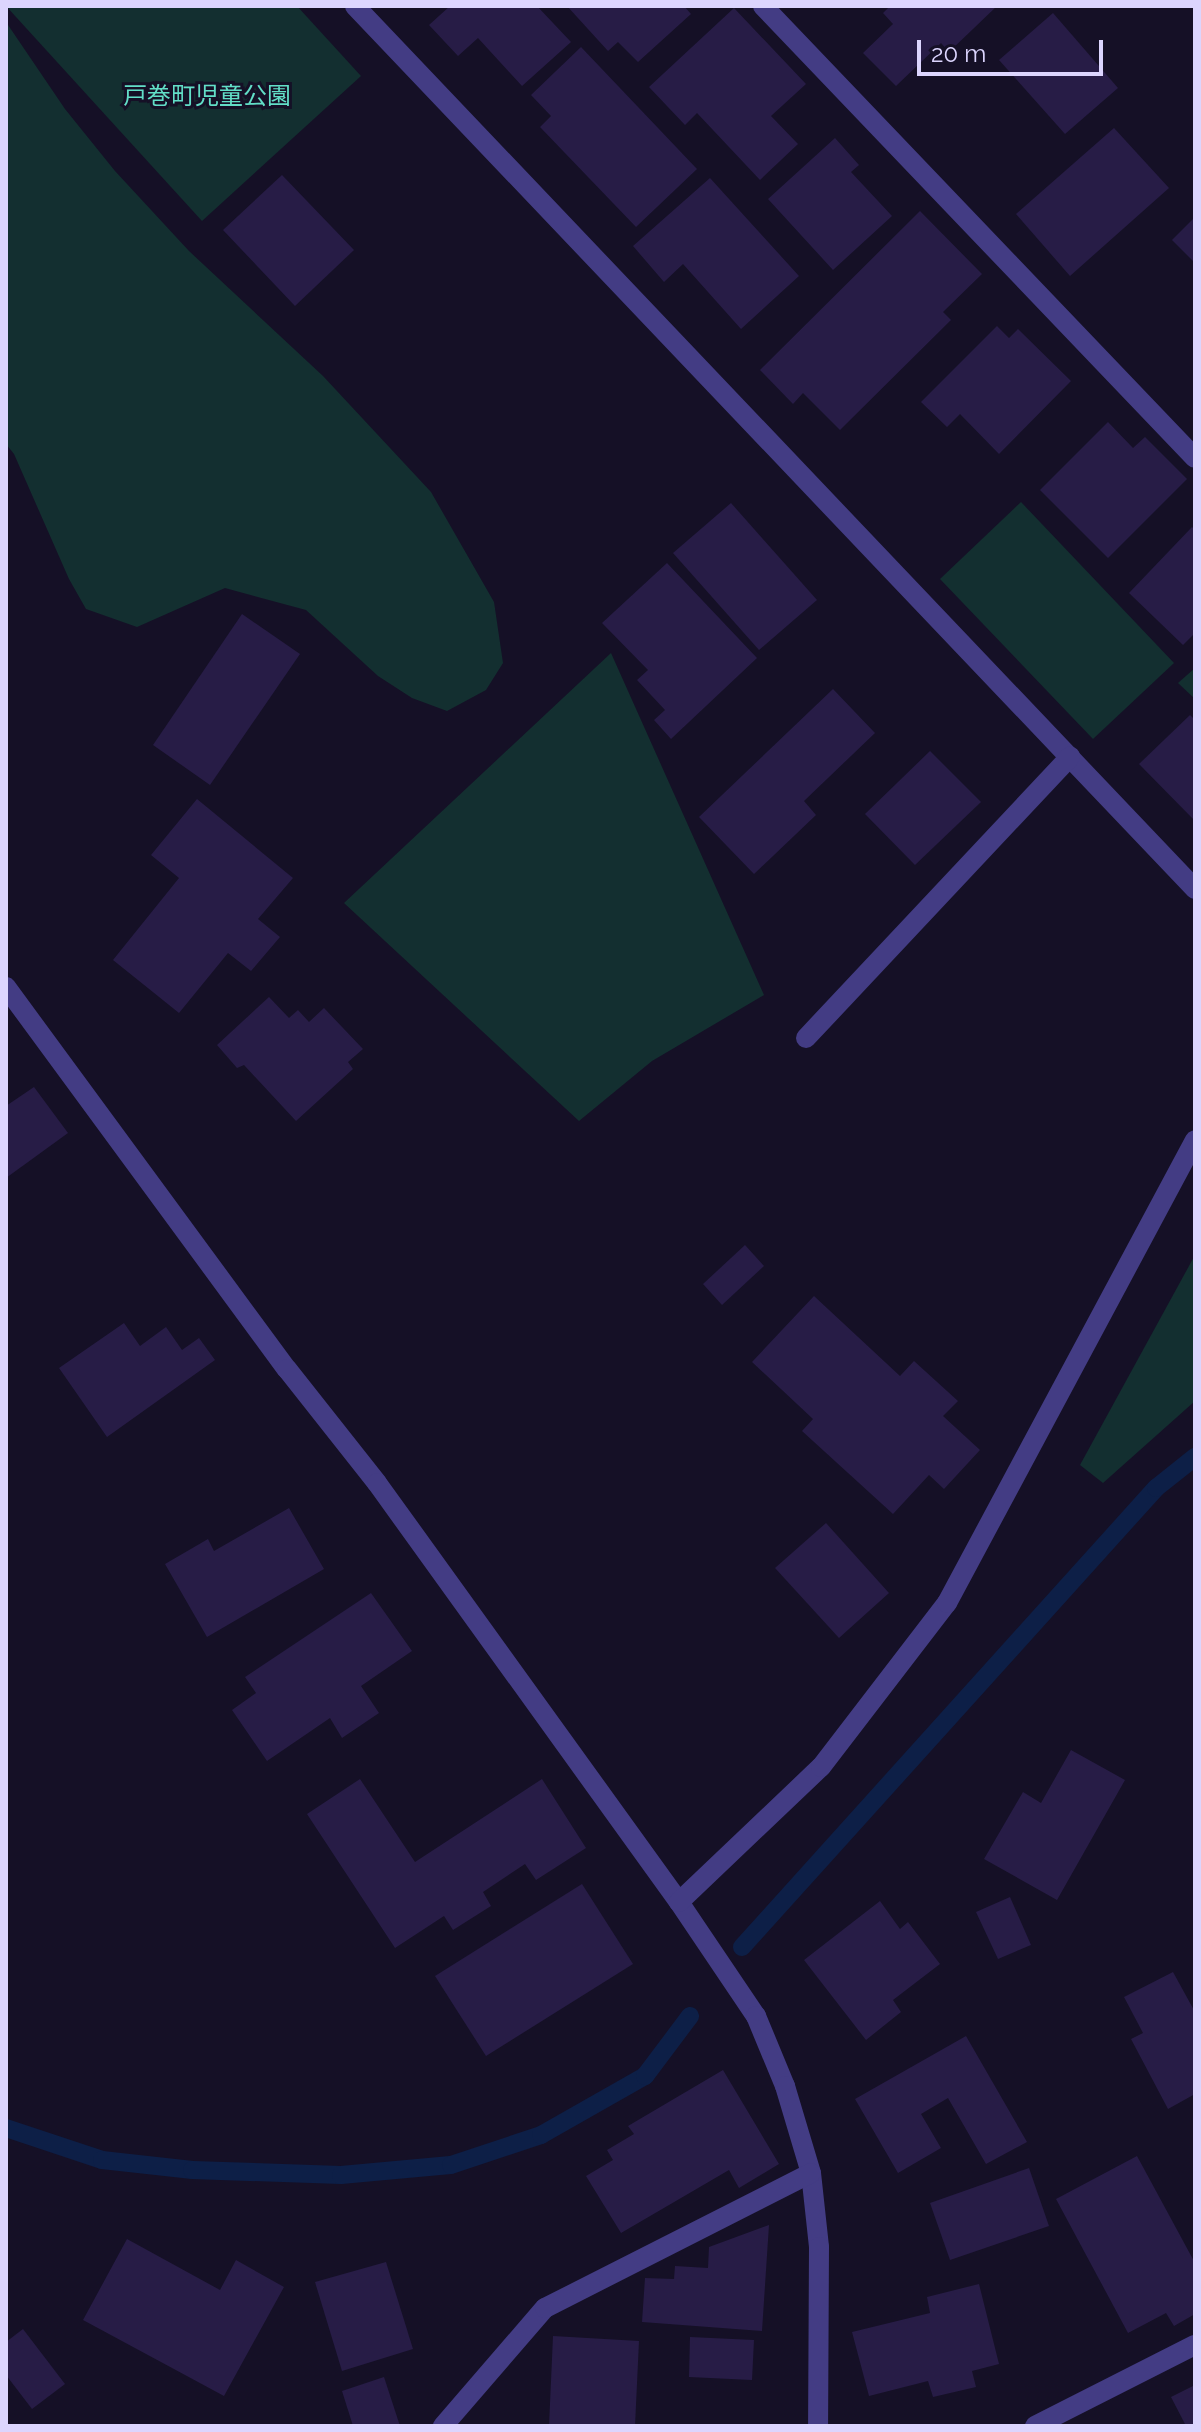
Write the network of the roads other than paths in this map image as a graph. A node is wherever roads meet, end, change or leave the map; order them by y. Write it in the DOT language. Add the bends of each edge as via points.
graph roads {
  1 [pos="355,6"];
  2 [pos="763,6"];
  3 [pos="1195,458"];
  4 [pos="1070,757"];
  5 [pos="1195,889"];
  6 [pos="6,987"];
  7 [pos="806,1038"];
  8 [pos="1195,1140"];
  9 [pos="679,1902"];
  10 [pos="811,2173"];
  11 [pos="1195,2345"];
  12 [pos="443,2426"];
  13 [pos="818,2426"];
  14 [pos="1035,2426"];
  1 -- 4 [label="street"];
  2 -- 3 [label="street"];
  4 -- 5 [label="street"];
  4 -- 7 [label="street"];
  6 -- 9 [label="street" via="377,1483"];
  8 -- 9 [label="street" via="947,1603 821,1767"];
  9 -- 10 [label="street" via="756,2016 785,2086"];
  10 -- 12 [label="street" via="545,2308"];
  10 -- 13 [label="street" via="819,2247"];
  11 -- 14 [label="street"];
}
